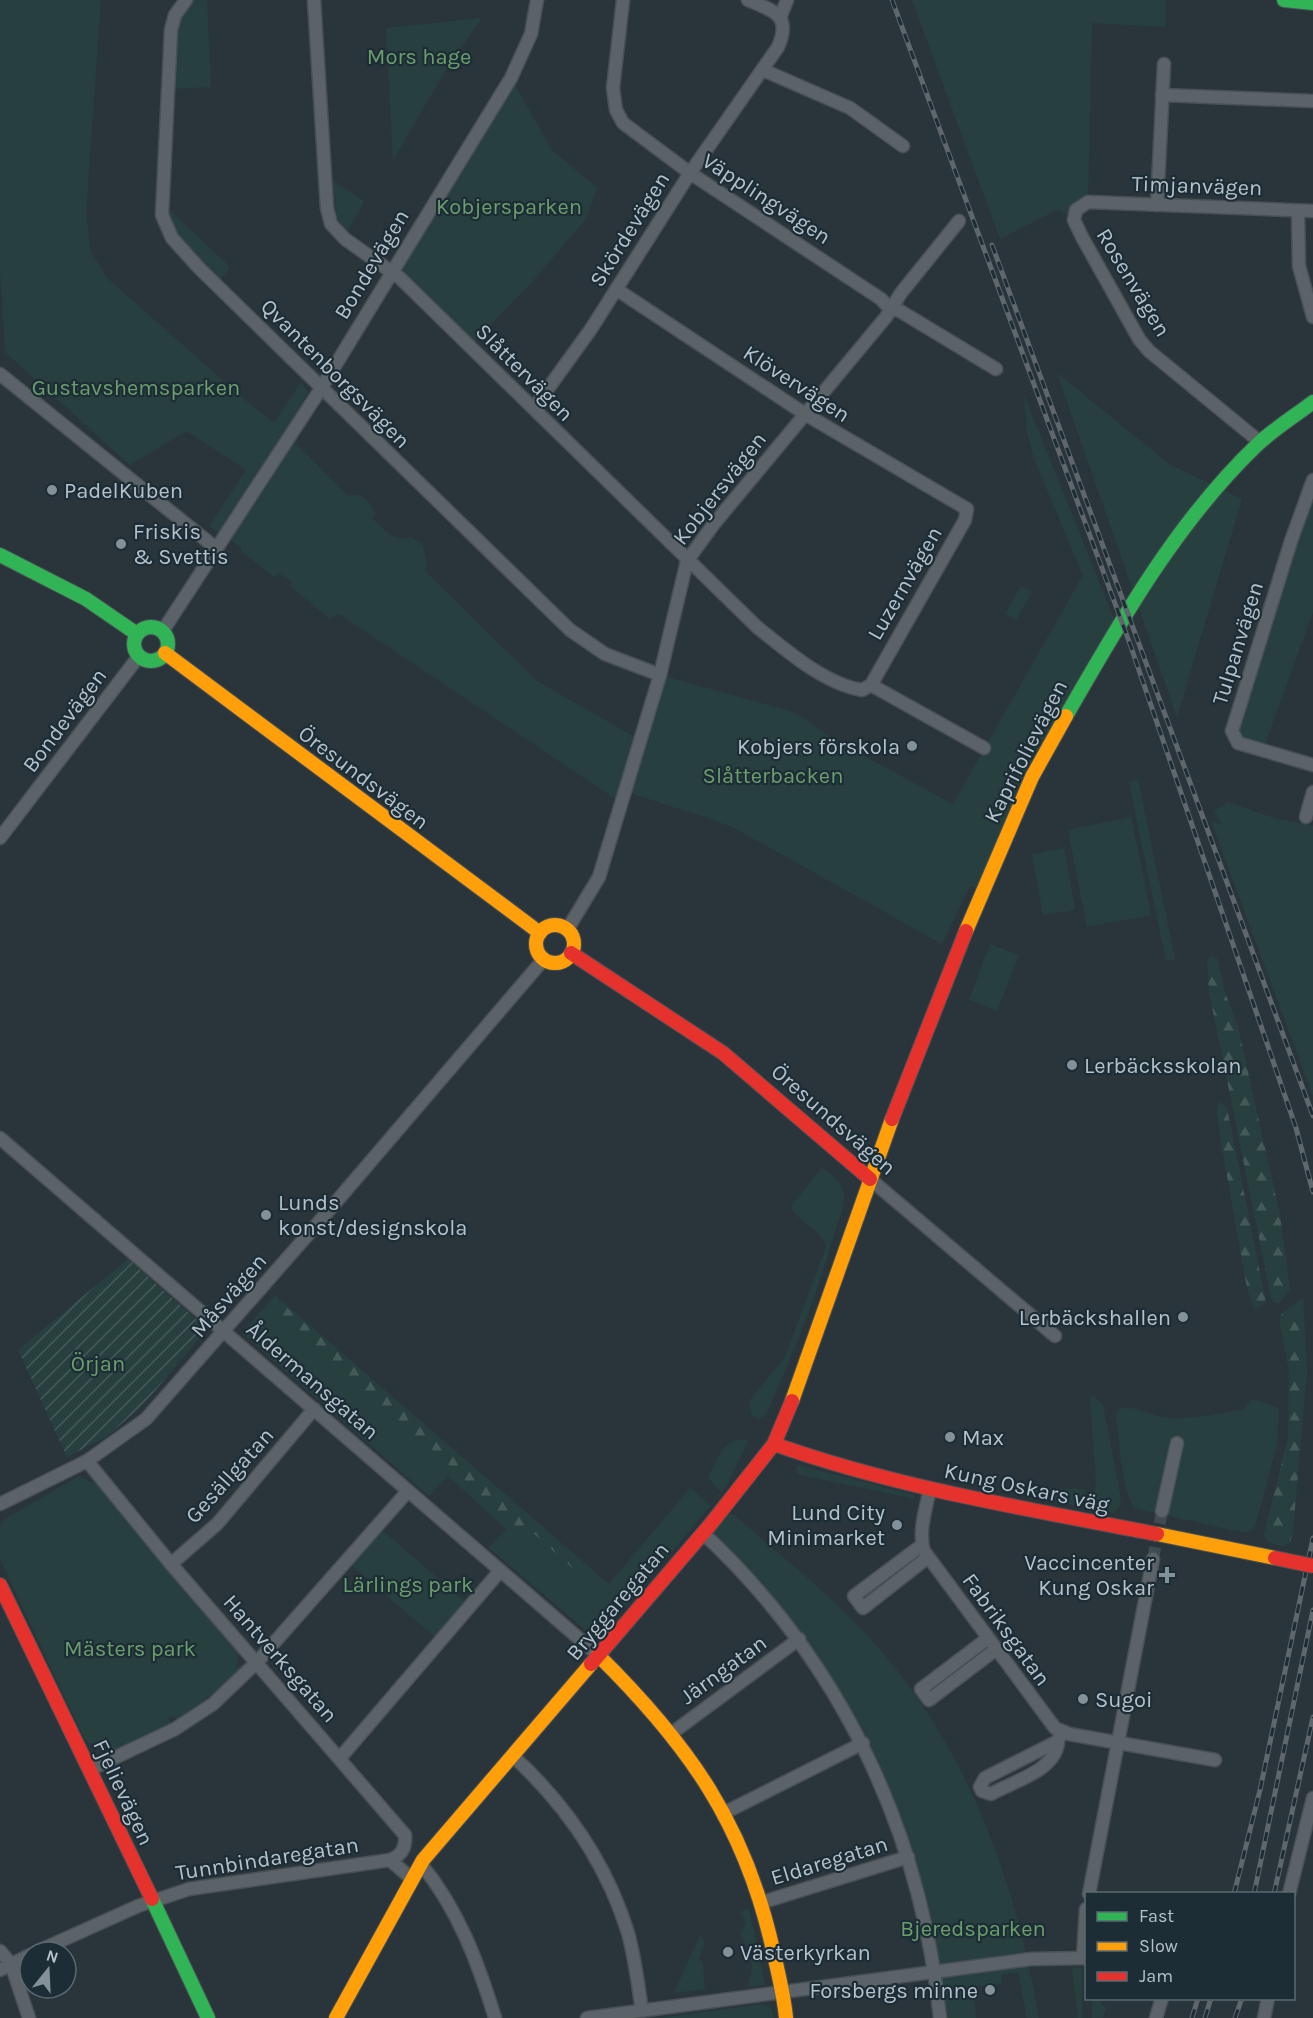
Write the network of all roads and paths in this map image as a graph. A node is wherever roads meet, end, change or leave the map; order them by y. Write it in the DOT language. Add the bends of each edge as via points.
graph roads {
  1 [pos="314,0"];
  2 [pos="537,0"];
  3 [pos="623,0"];
  4 [pos="748,0"];
  5 [pos="787,0"];
  6 [pos="1284,0"];
  7 [pos="183,3"];
  8 [pos="1313,3"];
  9 [pos="777,15"];
  10 [pos="1164,64"];
  11 [pos="763,70"];
  12 [pos="1162,95"];
  13 [pos="1313,102"];
  14 [pos="903,146"];
  15 [pos="690,173"];
  16 [pos="1080,205"];
  17 [pos="1158,205"];
  18 [pos="1298,211"];
  19 [pos="1313,212"];
  20 [pos="959,221"];
  21 [pos="392,271"];
  22 [pos="616,289"];
  23 [pos="890,309"];
  24 [pos="1313,317"];
  25 [pos="996,369"];
  26 [pos="0,374"];
  27 [pos="322,387"];
  28 [pos="1313,402"];
  29 [pos="534,408"];
  30 [pos="805,414"];
  31 [pos="1260,442"];
  32 [pos="1313,480"];
  33 [pos="961,504"];
  34 [pos="217,549"];
  35 [pos="0,555"];
  36 [pos="687,561"];
  37 [pos="162,632"];
  38 [pos="137,634"];
  39 [pos="165,653"];
  40 [pos="139,656"];
  41 [pos="660,675"];
  42 [pos="866,687"];
  43 [pos="984,748"];
  44 [pos="1313,765"];
  45 [pos="1313,792"];
  46 [pos="1305,817"];
  47 [pos="0,838"];
  48 [pos="567,930"];
  49 [pos="540,933"];
  50 [pos="571,952"];
  51 [pos="544,959"];
  52 [pos="0,1138"];
  53 [pos="870,1179"];
  54 [pos="224,1331"];
  55 [pos="1055,1336"];
  56 [pos="314,1409"];
  57 [pos="1177,1443"];
  58 [pos="774,1444"];
  59 [pos="87,1461"];
  60 [pos="930,1489"];
  61 [pos="408,1491"];
  62 [pos="0,1504"];
  63 [pos="1162,1511"];
  64 [pos="703,1533"];
  65 [pos="925,1551"];
  66 [pos="1153,1558"];
  67 [pos="171,1564"];
  68 [pos="1313,1566"];
  69 [pos="500,1571"];
  70 [pos="0,1585"];
  71 [pos="799,1638"];
  72 [pos="987,1639"];
  73 [pos="995,1650"];
  74 [pos="598,1655"];
  75 [pos="258,1661"];
  76 [pos="672,1733"];
  77 [pos="1060,1737"];
  78 [pos="863,1743"];
  79 [pos="1119,1743"];
  80 [pos="514,1757"];
  81 [pos="339,1758"];
  82 [pos="1215,1760"];
  83 [pos="91,1768"];
  84 [pos="1313,1798"];
  85 [pos="726,1812"];
  86 [pos="908,1857"];
  87 [pos="390,1860"];
  88 [pos="421,1864"];
  89 [pos="412,1879"];
  90 [pos="1089,1892"];
  91 [pos="1289,1892"];
  92 [pos="151,1901"];
  93 [pos="763,1902"];
  94 [pos="63,1940"];
  95 [pos="0,1951"];
  96 [pos="1085,1957"];
  97 [pos="5,1967"];
  98 [pos="936,1972"];
  99 [pos="782,1993"];
  100 [pos="1161,2000"];
  101 [pos="1268,2000"];
  102 [pos="642,2010"];
  103 [pos="29,2018"];
  104 [pos="208,2018"];
  105 [pos="336,2018"];
  106 [pos="495,2018"];
  107 [pos="587,2018"];
  108 [pos="786,2018"];
  109 [pos="940,2018"];
  110 [pos="1156,2018"];
  111 [pos="1264,2018"];
  1 -- 21 [label="street, Slåttervägen" via="327,208 332,224 345,238"];
  2 -- 21 [label="street, Bondevägen" via="531,34 511,78"];
  3 -- 15 [label="street, Väpplingvägen" via="613,88 618,116 643,140"];
  4 -- 9 [label="street"];
  5 -- 9 [label="street, Skördevägen"];
  6 -- 8 [label="main road"];
  7 -- 27 [label="street, Qvantenborgsvägen" via="171,30 162,193 166,227 199,268"];
  9 -- 11 [label="street, Skördevägen" via="784,33"];
  10 -- 12 [label="street"];
  11 -- 14 [label="street" via="850,108"];
  11 -- 15 [label="street, Skördevägen"];
  12 -- 13 [label="street"];
  12 -- 17 [label="street"];
  15 -- 22 [label="street, Skördevägen"];
  15 -- 23 [label="street, Väpplingvägen" via="881,299"];
  16 -- 17 [label="street, Timjanvägen"];
  16 -- 31 [label="street, Rosenvägen" via="1074,220 1139,339"];
  17 -- 18 [label="street, Timjanvägen"];
  18 -- 19 [label="street, Timjanvägen"];
  18 -- 24 [label="street" via="1299,266"];
  20 -- 23 [label="street, Kobjersvägen"];
  21 -- 27 [label="street, Bondevägen"];
  21 -- 29 [label="street, Slåttervägen"];
  22 -- 29 [label="street, Skördevägen"];
  22 -- 30 [label="street, Klövervägen"];
  23 -- 25 [label="street, Väpplingvägen"];
  23 -- 30 [label="street, Kobjersvägen"];
  26 -- 34 [label="street"];
  27 -- 34 [label="street, Bondevägen"];
  27 -- 41 [label="street, Qvantenborgsvägen" via="570,630 605,654"];
  28 -- 31 [label="main road, Kaprifolievägen"];
  29 -- 36 [label="street, Slåttervägen"];
  30 -- 33 [label="street, Klövervägen"];
  30 -- 36 [label="street, Kobjersvägen"];
  31 -- 53 [label="main road, Kaprifolievägen" via="1190,518 1098,660 1032,777 964,932"];
  32 -- 44 [label="street, Tulpanvägen" via="1232,731 1238,743"];
  33 -- 42 [label="street, Luzernvägen" via="968,513"];
  34 -- 37 [label="street, Bondevägen"];
  35 -- 38 [label="main road" via="86,599"];
  36 -- 41 [label="street, Kobjersvägen"];
  36 -- 42 [label="street, Slåttervägen" via="789,652 830,678"];
  37 -- 38 [label="main road" via="149,627"];
  37 -- 39 [label="main road" via="168,642"];
  38 -- 40 [label="main road" via="134,646"];
  39 -- 40 [label="main road" via="155,661"];
  39 -- 49 [label="main road, Öresundsvägen"];
  40 -- 47 [label="street, Bondevägen"];
  41 -- 48 [label="street, Kobjersvägen" via="599,877"];
  42 -- 43 [label="street"];
  45 -- 46 [label="street"];
  48 -- 49 [label="main road" via="553,925"];
  48 -- 50 [label="main road" via="573,940"];
  49 -- 51 [label="main road" via="536,944"];
  50 -- 51 [label="main road" via="556,962"];
  50 -- 53 [label="main road, Öresundsvägen" via="723,1053"];
  51 -- 54 [label="street, Måsvägen"];
  52 -- 54 [label="street, Åldermansgatan"];
  53 -- 55 [label="street, Öresundsvägen"];
  53 -- 58 [label="main road, Bryggaregatan"];
  54 -- 56 [label="street, Åldermansgatan"];
  54 -- 59 [label="street, Måsvägen" via="146,1419"];
  56 -- 61 [label="street, Åldermansgatan"];
  56 -- 67 [label="street, Gesällgatan" via="216,1524"];
  57 -- 63 [label="street"];
  58 -- 60 [label="main road, Kung Oskars väg" via="831,1464"];
  58 -- 64 [label="main road, Bryggaregatan"];
  59 -- 62 [label="street, Måsvägen"];
  59 -- 67 [label="street, Hantverksgatan"];
  60 -- 65 [label="street" via="923,1526"];
  60 -- 68 [label="main road, Kung Oskars väg, bridge"];
  61 -- 69 [label="street, Åldermansgatan"];
  61 -- 75 [label="street"];
  64 -- 71 [label="street"];
  64 -- 74 [label="main road, Bryggaregatan"];
  65 -- 65 [label="street" via="854,1596 863,1608"];
  65 -- 72 [label="street, Fabriksgatan"];
  66 -- 79 [label="street"];
  67 -- 75 [label="street, Hantverksgatan"];
  69 -- 74 [label="street, Åldermansgatan"];
  69 -- 81 [label="street"];
  70 -- 83 [label="main road, Fjelievägen"];
  71 -- 76 [label="street, Järngatan"];
  71 -- 78 [label="street"];
  72 -- 73 [label="street, Fabriksgatan"];
  72 -- 73 [label="street" via="921,1689 929,1700"];
  73 -- 77 [label="street, Fabriksgatan"];
  74 -- 76 [label="main road"];
  74 -- 80 [label="main road, Bryggaregatan"];
  75 -- 81 [label="street, Hantverksgatan"];
  75 -- 83 [label="street" via="213,1704 175,1729"];
  76 -- 85 [label="main road"];
  77 -- 77 [label="street" via="985,1778 982,1791 991,1794 1050,1762"];
  77 -- 79 [label="street"];
  78 -- 85 [label="street"];
  78 -- 86 [label="street" via="888,1798"];
  79 -- 82 [label="street"];
  79 -- 90 [label="street"];
  80 -- 88 [label="main road, Bryggaregatan"];
  80 -- 102 [label="street" via="565,1810 610,1886 628,1935"];
  81 -- 87 [label="street, Hantverksgatan" via="405,1835 404,1850"];
  83 -- 92 [label="main road, Fjelievägen"];
  84 -- 91 [label="street"];
  85 -- 93 [label="main road"];
  86 -- 93 [label="street, Eldaregatan"];
  86 -- 98 [label="street"];
  87 -- 89 [label="street"];
  87 -- 92 [label="street, Tunnbindaregatan" via="189,1889"];
  88 -- 89 [label="main road, Bryggaregatan"];
  88 -- 106 [label="street" via="461,1925"];
  89 -- 105 [label="main road, Bryggaregatan"];
  92 -- 94 [label="street, Tunnbindaregatan"];
  92 -- 104 [label="main road, Fjelievägen"];
  93 -- 99 [label="main road"];
  95 -- 97 [label="street"];
  96 -- 98 [label="street"];
  97 -- 103 [label="street"];
  98 -- 99 [label="street"];
  98 -- 109 [label="street"];
  99 -- 102 [label="street"];
  99 -- 108 [label="main road"];
  100 -- 110 [label="street"];
  101 -- 111 [label="street"];
  102 -- 107 [label="street"];
}
